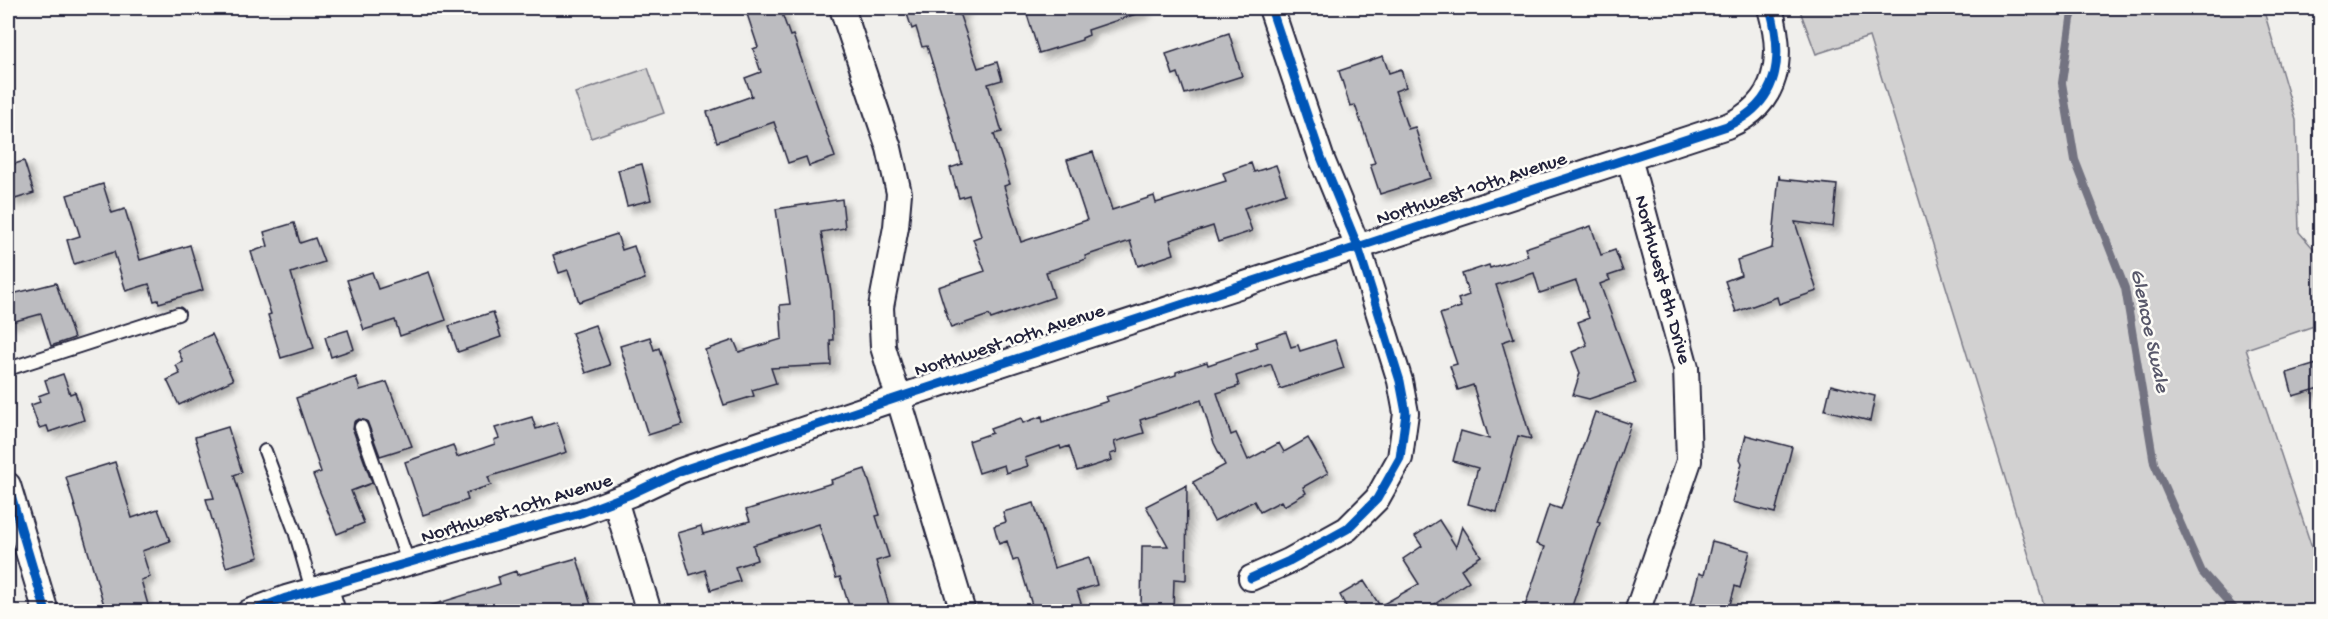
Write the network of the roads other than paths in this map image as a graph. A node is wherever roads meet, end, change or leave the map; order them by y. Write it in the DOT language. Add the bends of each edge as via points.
graph roads {
  1 [pos="842,8"];
  2 [pos="1271,8"];
  3 [pos="1770,8"];
  4 [pos="1629,158"];
  5 [pos="1358,247"];
  6 [pos="178,314"];
  7 [pos="8,369"];
  8 [pos="897,398"];
  9 [pos="361,427"];
  10 [pos="265,451"];
  11 [pos="8,485"];
  12 [pos="615,500"];
  13 [pos="408,562"];
  14 [pos="1251,578"];
  15 [pos="319,588"];
  16 [pos="46,612"];
  17 [pos="249,612"];
  18 [pos="333,612"];
  19 [pos="649,612"];
  20 [pos="963,612"];
  21 [pos="1637,612"];
  1 -- 8 [label="street" via="889,148 899,193 880,307 882,347"];
  2 -- 5 [label="street" via="1321,157"];
  3 -- 4 [label="street, Northwest 10th Avenue" via="1777,50 1775,74 1754,111 1741,120"];
  4 -- 5 [label="street, Northwest 10th Avenue"];
  4 -- 21 [label="street, Northwest 8th Drive" via="1686,368 1689,461"];
  5 -- 8 [label="street, Northwest 10th Avenue"];
  5 -- 14 [label="street" via="1400,381 1406,413 1400,458 1377,499 1347,529"];
  6 -- 7 [label="lane"];
  8 -- 12 [label="street, Northwest 10th Avenue" via="680,471"];
  8 -- 20 [label="street"];
  9 -- 13 [label="lane"];
  10 -- 15 [label="lane"];
  11 -- 16 [label="street"];
  12 -- 13 [label="street, Northwest 10th Avenue"];
  12 -- 19 [label="street"];
  13 -- 15 [label="street, Northwest 10th Avenue"];
  15 -- 17 [label="street, Northwest 10th Avenue"];
  15 -- 18 [label="street"];
}
